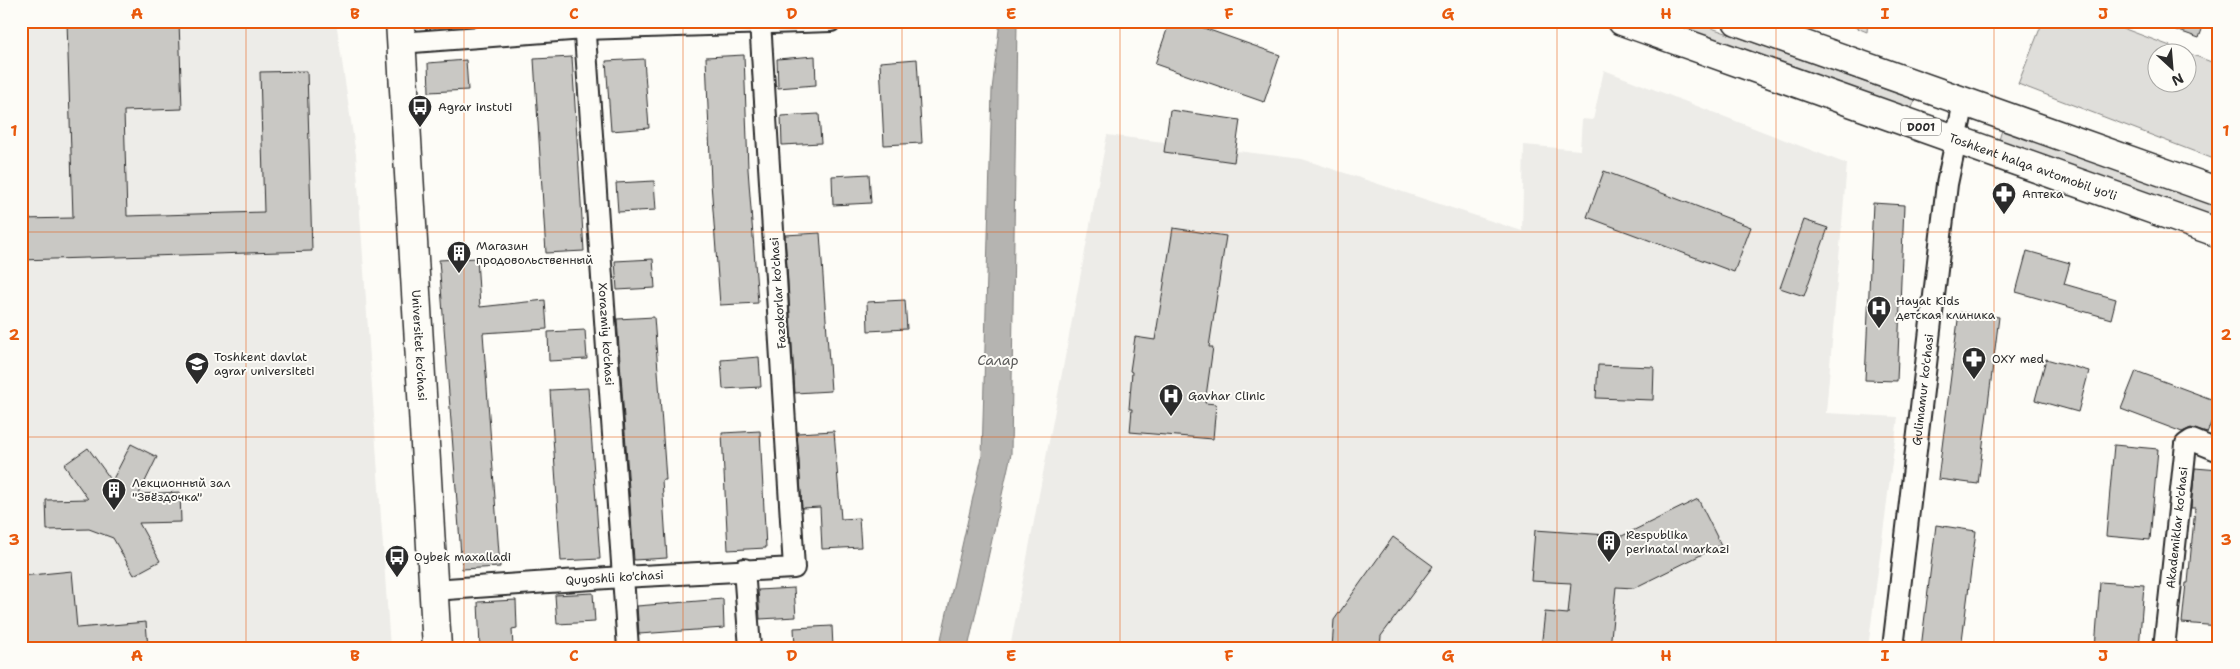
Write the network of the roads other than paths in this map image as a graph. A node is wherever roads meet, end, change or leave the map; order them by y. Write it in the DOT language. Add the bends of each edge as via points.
graph roads {
  1 [pos="831,21"];
  2 [pos="1622,21"];
  3 [pos="1737,21"];
  4 [pos="760,22"];
  5 [pos="584,25"];
  6 [pos="399,29"];
  7 [pos="1964,102"];
  8 [pos="1955,139"];
  9 [pos="2219,192"];
  10 [pos="2219,233"];
  11 [pos="2219,451"];
  12 [pos="796,566"];
  13 [pos="744,569"];
  14 [pos="622,577"];
  15 [pos="433,590"];
  16 [pos="437,648"];
  17 [pos="628,648"];
  18 [pos="750,648"];
  19 [pos="1893,648"];
  20 [pos="2164,648"];
  1 -- 4 [label="street"];
  2 -- 8 [label="main road, Toshkent halqa avtomobil yo'li / D001"];
  3 -- 7 [label="main road"];
  4 -- 5 [label="street"];
  4 -- 12 [label="street, Fazokorlar ko'chasi"];
  5 -- 6 [label="street"];
  5 -- 14 [label="street, Xorazmiy ko'chasi"];
  6 -- 15 [label="main road, Universitet ko'chasi"];
  7 -- 8 [label="street, Gulimamur ko'chasi"];
  7 -- 9 [label="main road"];
  8 -- 10 [label="main road, Toshkent halqa avtomobil yo'li / D001"];
  8 -- 19 [label="street, Gulimamur ko'chasi" via="1947,184"];
  11 -- 20 [label="street, Akademiklar ko'chasi" via="2192,440 2186,444"];
  12 -- 13 [label="street, Quyoshli ko'chasi"];
  13 -- 14 [label="street, Quyoshli ko'chasi"];
  13 -- 18 [label="street"];
  14 -- 15 [label="street, Quyoshli ko'chasi"];
  14 -- 17 [label="street, Xorazmiy ko'chasi"];
  15 -- 16 [label="main road, Universitet ko'chasi"];
}
